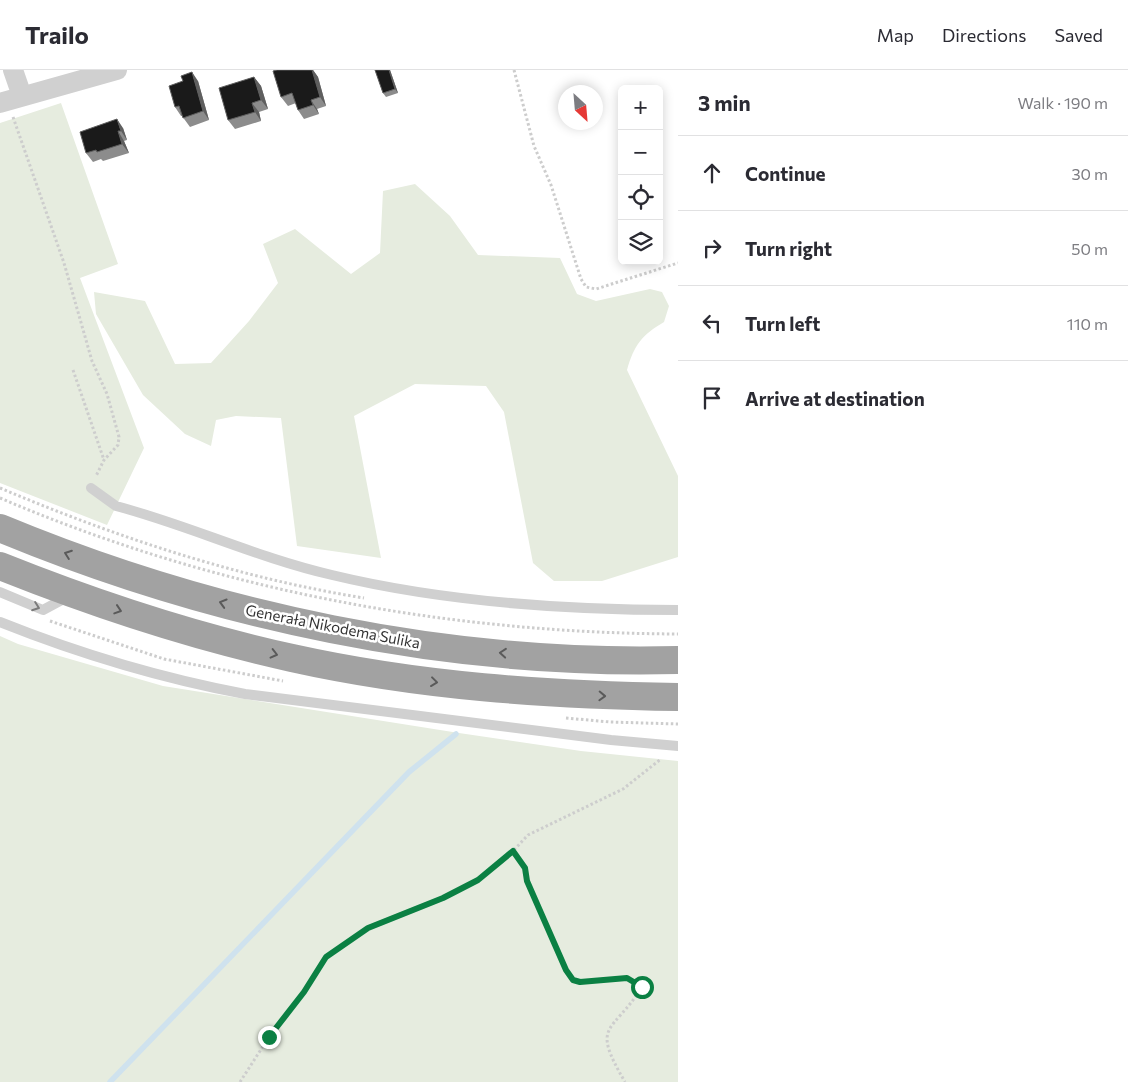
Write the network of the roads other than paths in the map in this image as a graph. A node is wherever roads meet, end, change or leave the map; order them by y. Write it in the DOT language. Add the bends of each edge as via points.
graph roads {
  1 [pos="13,70"];
  2 [pos="117,70"];
  3 [pos="11,99"];
  4 [pos="91,488"];
  5 [pos="0,528"];
  6 [pos="0,566"];
  7 [pos="0,592"];
  8 [pos="71,595"];
  9 [pos="678,610"];
  10 [pos="0,622"];
  11 [pos="678,660"];
  12 [pos="678,697"];
  13 [pos="673,745"];
  1 -- 3 [label="street"];
  2 -- 3 [label="street"];
  4 -- 9 [label="lane" via="116,506 321,572 366,583 465,598 564,607"];
  11 -- 5 [label="highway, Generała Nikodema Sulika, one-way" via="492,652 353,634 254,612 152,583"];
  6 -- 8 [label="highway"];
  7 -- 8 [label="lane, one-way" via="43,610"];
  8 -- 12 [label="highway, one-way" via="208,637 292,658 398,677 553,694"];
  10 -- 13 [label="lane" via="112,663 186,683 245,694"];
}
